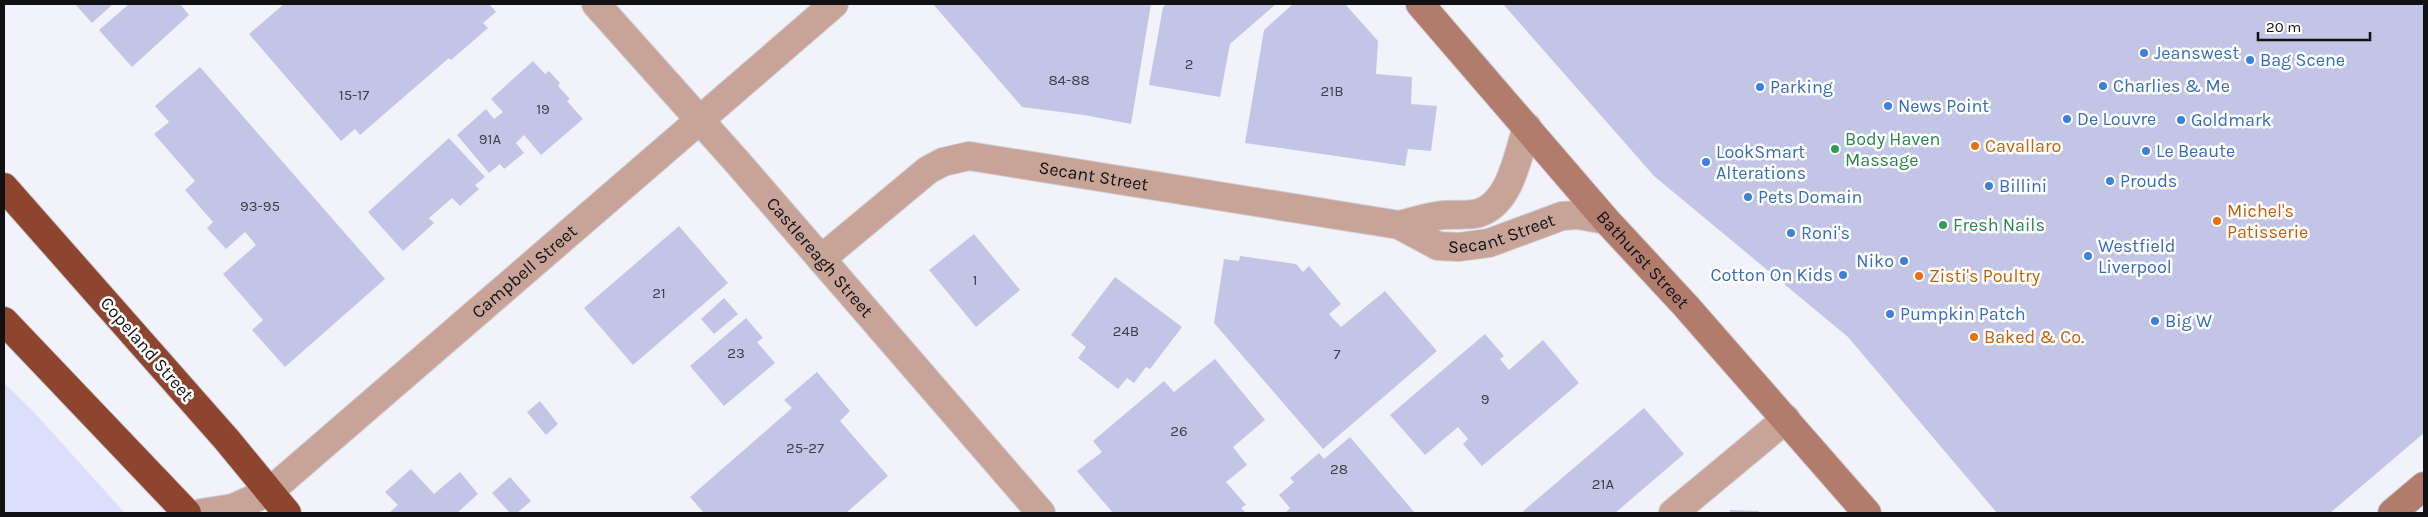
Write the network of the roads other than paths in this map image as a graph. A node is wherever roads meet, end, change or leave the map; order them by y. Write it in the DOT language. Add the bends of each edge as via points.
graph roads {
  1 [pos="596,4"];
  2 [pos="834,4"];
  3 [pos="1420,4"];
  4 [pos="698,119"];
  5 [pos="1527,127"];
  6 [pos="4,188"];
  7 [pos="1606,220"];
  8 [pos="1399,225"];
  9 [pos="821,259"];
  10 [pos="4,321"];
  11 [pos="1786,419"];
  12 [pos="2424,486"];
  13 [pos="268,492"];
  14 [pos="187,513"];
  15 [pos="201,513"];
  16 [pos="287,513"];
  17 [pos="1041,513"];
  18 [pos="1673,513"];
  19 [pos="1867,513"];
  20 [pos="2392,513"];
  1 -- 4 [label="street, Castlereagh Street"];
  2 -- 4 [label="street, Campbell Street"];
  3 -- 5 [label="street, Bathurst Street"];
  4 -- 9 [label="street, Castlereagh Street"];
  4 -- 13 [label="street, Campbell Street"];
  5 -- 7 [label="street, Bathurst Street"];
  5 -- 8 [label="street, Secant Street" via="1509,180 1502,195 1492,205 1480,212 1443,215"];
  6 -- 13 [label="highway, Copeland Street" via="227,440"];
  7 -- 8 [label="street, Secant Street" via="1562,216 1489,243 1459,247 1438,246"];
  7 -- 11 [label="street, Bathurst Street"];
  8 -- 9 [label="street, Secant Street" via="969,156 943,162 928,170"];
  9 -- 17 [label="street, Castlereagh Street"];
  10 -- 14 [label="highway"];
  11 -- 18 [label="street"];
  11 -- 19 [label="street, Bathurst Street"];
  12 -- 20 [label="street"];
  13 -- 15 [label="street, Campbell Street" via="233,508"];
  13 -- 16 [label="highway, Copeland Street"];
}
